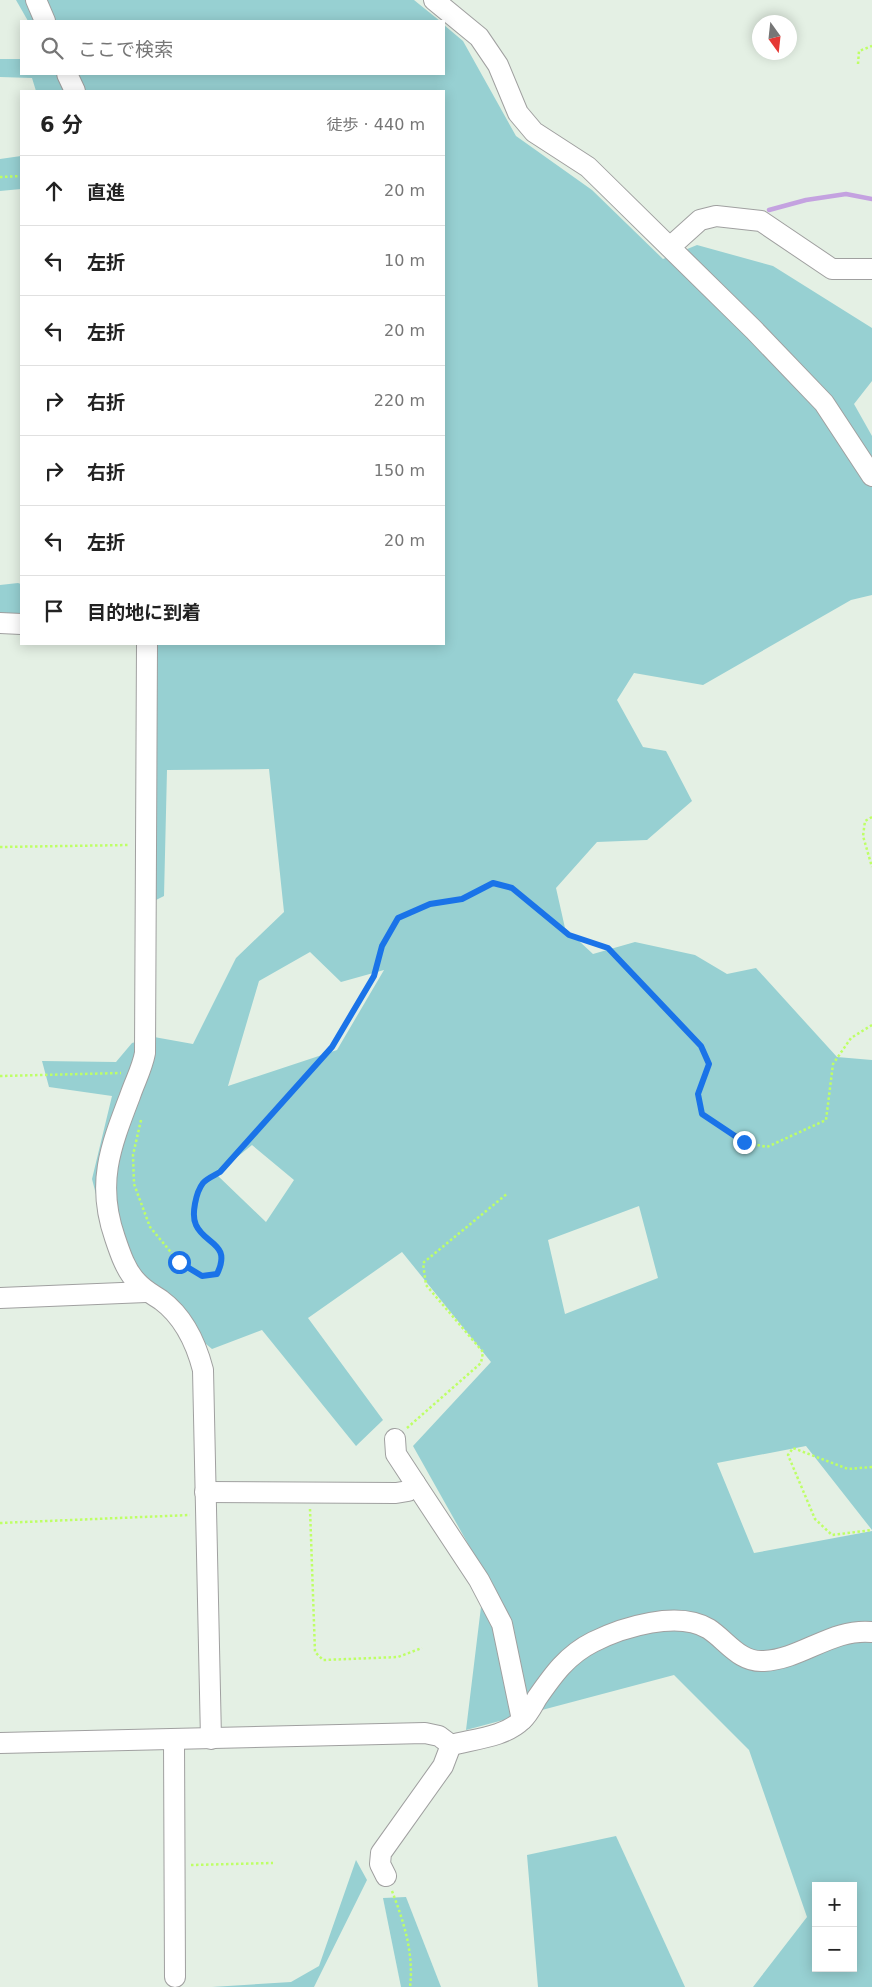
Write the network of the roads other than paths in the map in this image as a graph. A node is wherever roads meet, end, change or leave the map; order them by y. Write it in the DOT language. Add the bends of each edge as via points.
graph roads {
  1 [pos="36,0"];
  2 [pos="434,0"];
  3 [pos="45,20"];
  4 [pos="67,75"];
  5 [pos="75,90"];
  6 [pos="670,247"];
  7 [pos="872,269"];
  8 [pos="872,476"];
  9 [pos="0,623"];
  10 [pos="20,624"];
  11 [pos="147,645"];
  12 [pos="146,1292"];
  13 [pos="0,1298"];
  14 [pos="394,1438"];
  15 [pos="415,1483"];
  16 [pos="206,1492"];
  17 [pos="872,1632"];
  18 [pos="522,1720"];
  19 [pos="211,1739"];
  20 [pos="174,1740"];
  21 [pos="0,1743"];
  22 [pos="451,1745"];
  23 [pos="386,1876"];
  24 [pos="175,1977"];
  1 -- 3 [label="street"];
  2 -- 6 [label="street" via="479,37 498,65 518,113 534,132 588,167"];
  4 -- 5 [label="street"];
  6 -- 7 [label="street" via="700,220 716,216 761,221 832,269"];
  6 -- 8 [label="street" via="824,403"];
  9 -- 10 [label="street"];
  11 -- 12 [label="street" via="145,1053 142,1070 116,1131 106,1170 105,1194 108,1219 122,1257 134,1279"];
  12 -- 13 [label="street"];
  12 -- 16 [label="street" via="161,1300 181,1318 198,1349 203,1370"];
  14 -- 15 [label="street" via="396,1454"];
  15 -- 16 [label="street" via="408,1491 396,1493"];
  15 -- 18 [label="street" via="479,1580 502,1624"];
  16 -- 19 [label="street"];
  17 -- 18 [label="street" via="856,1630 780,1659 761,1662 742,1656 708,1629 681,1621 645,1623 592,1642 558,1667"];
  18 -- 22 [label="street" via="499,1734"];
  19 -- 20 [label="street"];
  19 -- 22 [label="street" via="425,1733 439,1736"];
  20 -- 21 [label="street"];
  20 -- 24 [label="street"];
  22 -- 23 [label="street" via="443,1766 381,1853 380,1864"];
}
